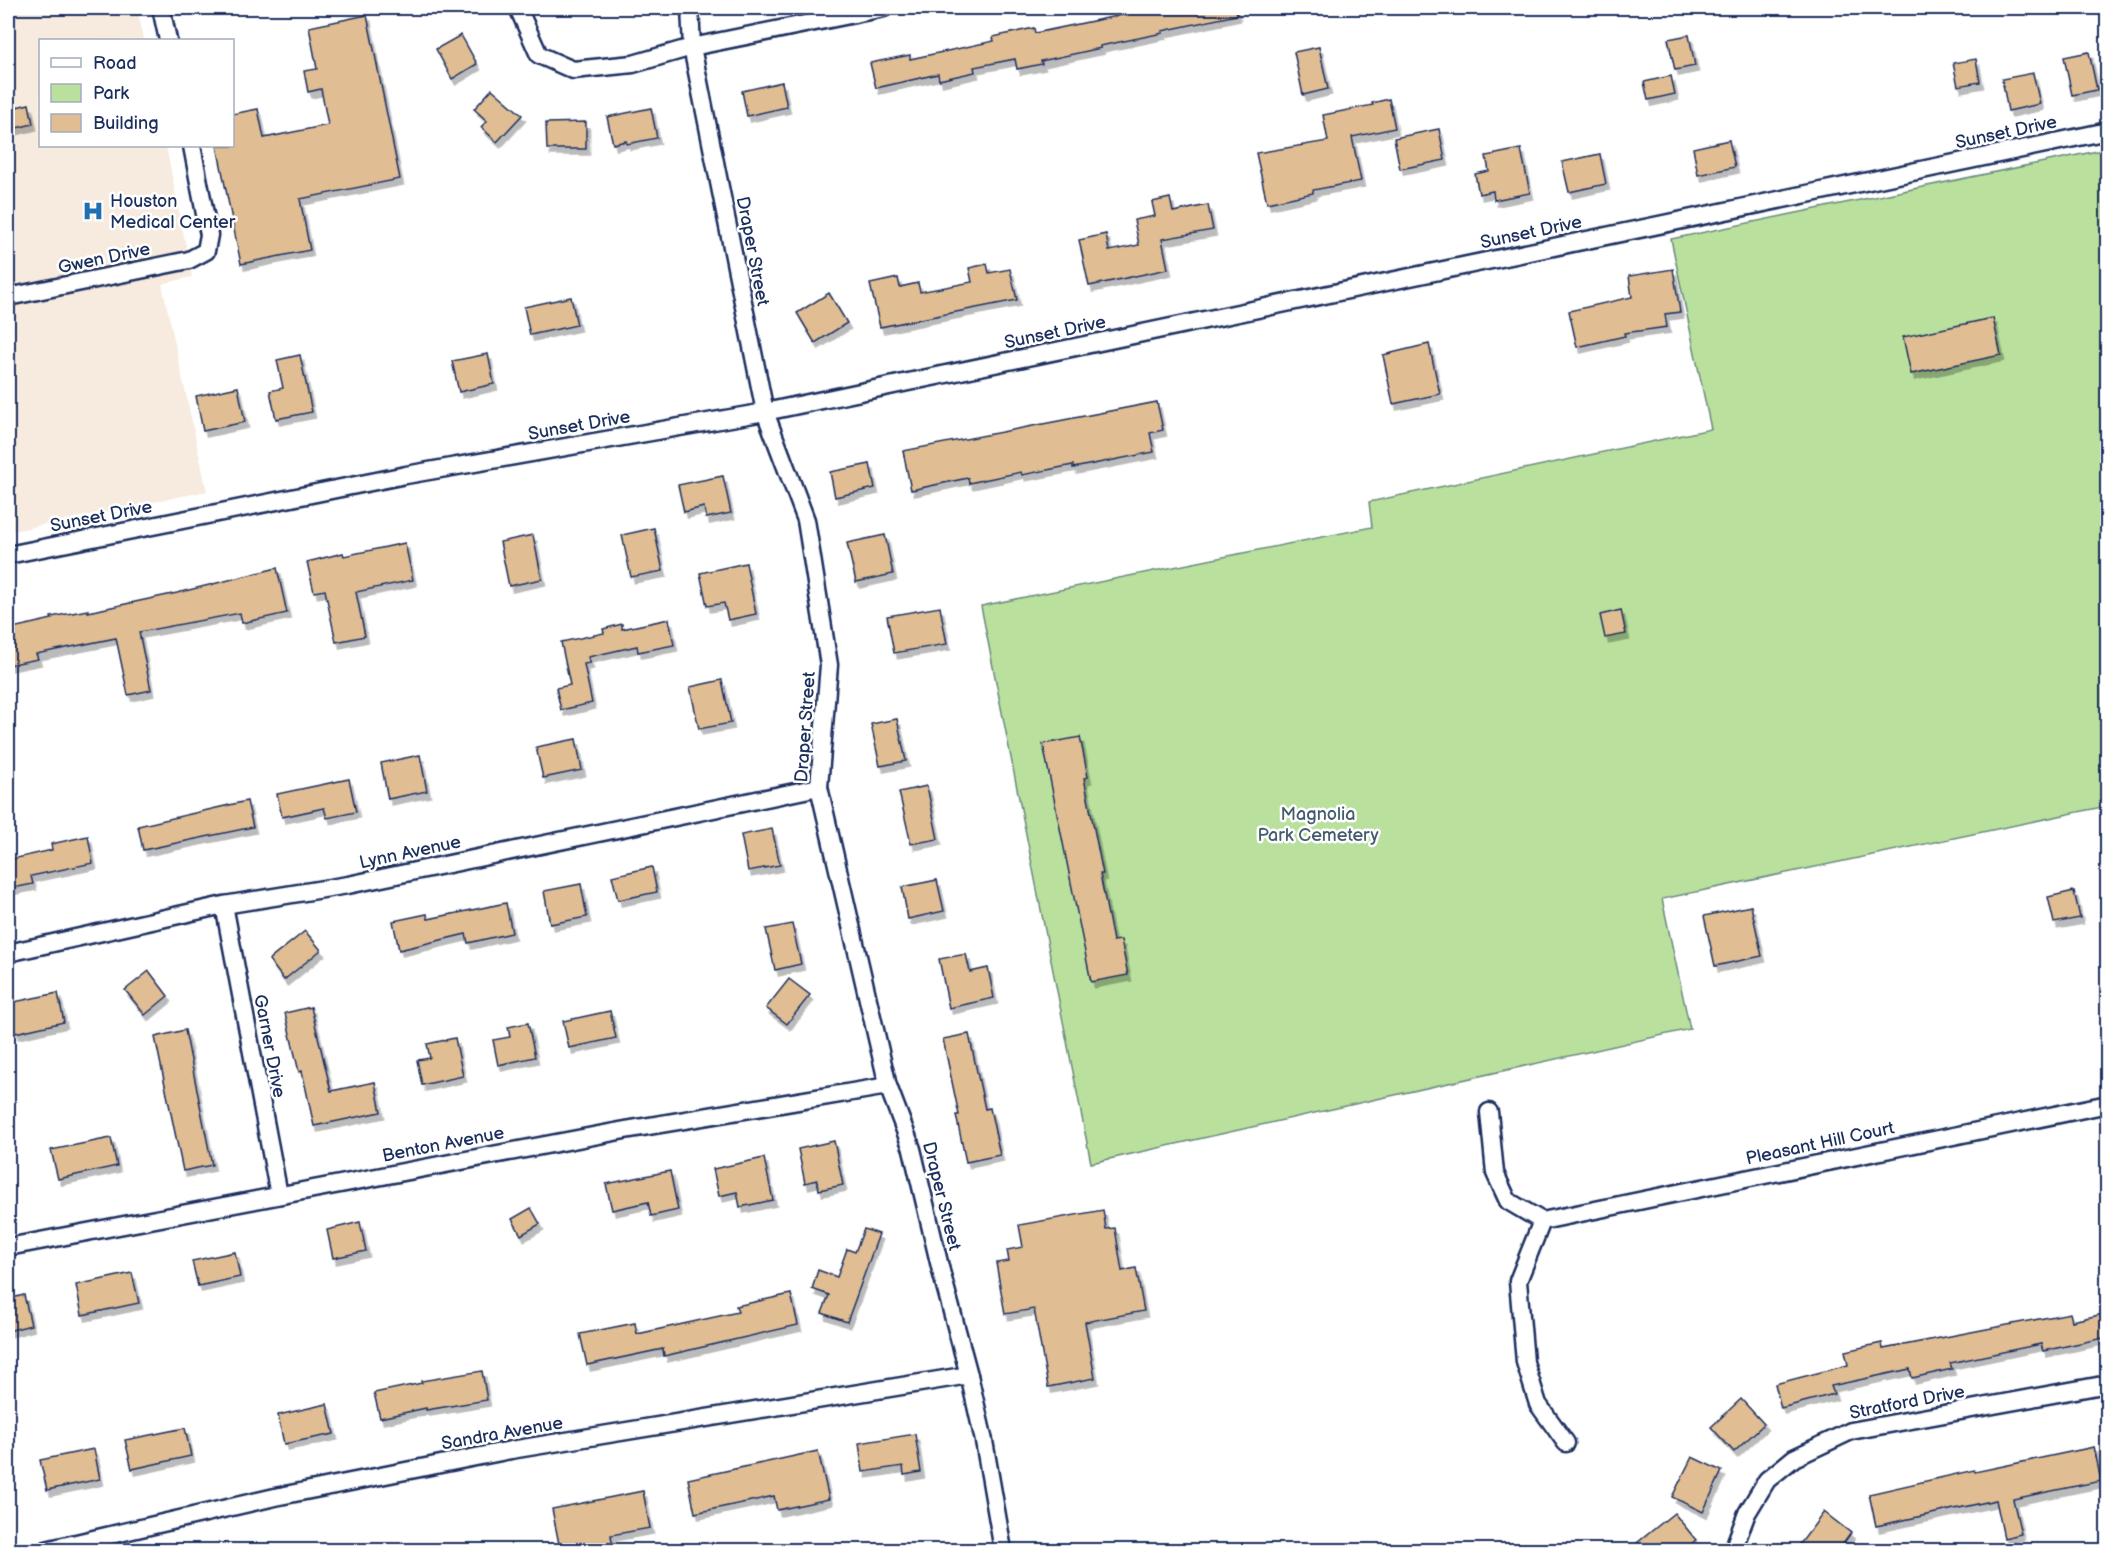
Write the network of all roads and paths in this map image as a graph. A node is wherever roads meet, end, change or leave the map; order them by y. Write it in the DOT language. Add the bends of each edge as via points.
graph roads {
  1 [pos="161,8"];
  2 [pos="518,8"];
  3 [pos="690,8"];
  4 [pos="884,8"];
  5 [pos="168,39"];
  6 [pos="692,47"];
  7 [pos="2108,131"];
  8 [pos="192,147"];
  9 [pos="8,297"];
  10 [pos="765,412"];
  11 [pos="8,555"];
  12 [pos="819,787"];
  13 [pos="224,905"];
  14 [pos="8,952"];
  15 [pos="888,1086"];
  16 [pos="2108,1104"];
  17 [pos="1489,1112"];
  18 [pos="279,1195"];
  19 [pos="1542,1221"];
  20 [pos="8,1247"];
  21 [pos="969,1376"];
  22 [pos="2108,1384"];
  23 [pos="1566,1443"];
  24 [pos="46,1551"];
  25 [pos="1003,1551"];
  26 [pos="1737,1551"];
  1 -- 5 [label="street"];
  2 -- 6 [label="street" via="538,55 573,70 633,64"];
  3 -- 6 [label="street, Draper Street"];
  4 -- 6 [label="street"];
  6 -- 10 [label="street, Draper Street"];
  7 -- 10 [label="street, Sunset Drive"];
  8 -- 9 [label="street, Gwen Drive" via="209,235 206,251 189,260"];
  10 -- 11 [label="street, Sunset Drive" via="406,475"];
  10 -- 12 [label="street, Draper Street" via="807,520 829,665"];
  12 -- 13 [label="street, Lynn Avenue" via="348,885"];
  12 -- 15 [label="street, Draper Street"];
  13 -- 14 [label="street, Lynn Avenue"];
  13 -- 18 [label="street, Garner Drive"];
  15 -- 18 [label="street, Benton Avenue" via="625,1130"];
  15 -- 21 [label="street, Draper Street" via="912,1149"];
  16 -- 19 [label="street, Pleasant Hill Court"];
  17 -- 19 [label="street" via="1495,1173 1508,1201"];
  18 -- 20 [label="street, Benton Avenue"];
  19 -- 23 [label="street" via="1518,1281 1525,1362 1538,1404"];
  21 -- 24 [label="street, Sandra Avenue" via="511,1450 275,1497"];
  21 -- 25 [label="street, Draper Street"];
  22 -- 26 [label="street, Stratford Drive" via="1851,1431 1794,1458 1767,1480 1747,1513 1736,1542"];
}
